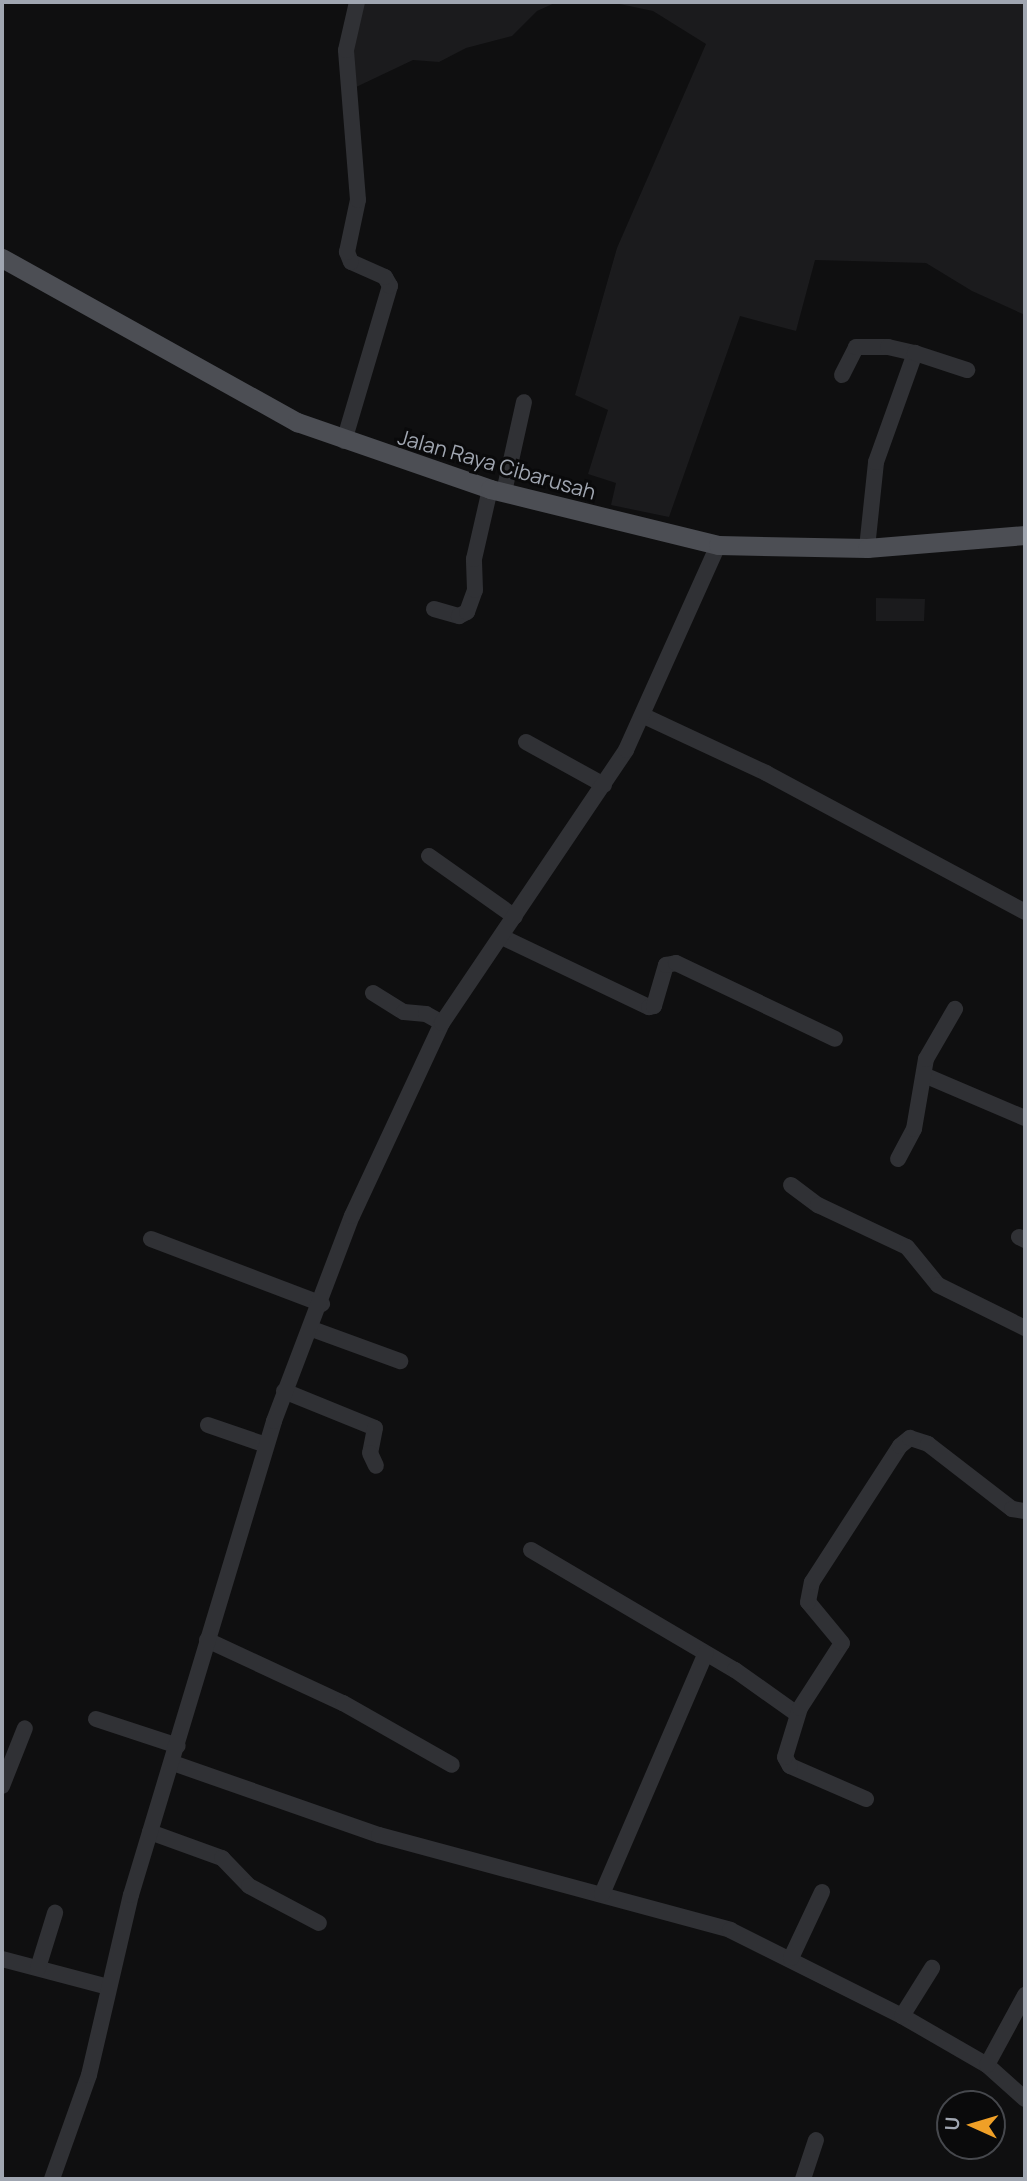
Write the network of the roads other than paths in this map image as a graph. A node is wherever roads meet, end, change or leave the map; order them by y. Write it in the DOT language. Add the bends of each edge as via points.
graph roads {
  1 [pos="357,2"];
  2 [pos="2,258"];
  3 [pos="915,353"];
  4 [pos="967,370"];
  5 [pos="842,375"];
  6 [pos="524,401"];
  7 [pos="344,441"];
  8 [pos="497,490"];
  9 [pos="1025,535"];
  10 [pos="718,545"];
  11 [pos="866,548"];
  12 [pos="434,610"];
  13 [pos="644,716"];
  14 [pos="526,742"];
  15 [pos="604,785"];
  16 [pos="429,856"];
  17 [pos="1025,912"];
  18 [pos="515,917"];
  19 [pos="502,937"];
  20 [pos="373,993"];
  21 [pos="955,1009"];
  22 [pos="442,1023"];
  23 [pos="835,1039"];
  24 [pos="924,1075"];
  25 [pos="1025,1118"];
  26 [pos="898,1159"];
  27 [pos="791,1185"];
  28 [pos="151,1239"];
  29 [pos="322,1304"];
  30 [pos="1025,1328"];
  31 [pos="313,1329"];
  32 [pos="400,1361"];
  33 [pos="284,1391"];
  34 [pos="208,1425"];
  35 [pos="267,1445"];
  36 [pos="376,1466"];
  37 [pos="1025,1511"];
  38 [pos="531,1550"];
  39 [pos="207,1640"];
  40 [pos="706,1653"];
  41 [pos="797,1714"];
  42 [pos="96,1719"];
  43 [pos="25,1728"];
  44 [pos="178,1746"];
  45 [pos="173,1763"];
  46 [pos="452,1765"];
  47 [pos="2,1786"];
  48 [pos="866,1799"];
  49 [pos="150,1832"];
  50 [pos="822,1892"];
  51 [pos="602,1894"];
  52 [pos="55,1913"];
  53 [pos="319,1923"];
  54 [pos="791,1958"];
  55 [pos="2,1959"];
  56 [pos="38,1968"];
  57 [pos="932,1969"];
  58 [pos="108,1987"];
  59 [pos="1025,1995"];
  60 [pos="902,2016"];
  61 [pos="987,2065"];
  62 [pos="1025,2099"];
  63 [pos="816,2140"];
  64 [pos="52,2179"];
  65 [pos="803,2179"];
  1 -- 7 [label="street" via="346,50 358,200 347,252 351,262 385,277 390,286"];
  2 -- 7 [label="main road, Jalan Raya Cibarusah" via="298,422"];
  3 -- 4 [label="street"];
  3 -- 5 [label="street" via="856,347"];
  3 -- 11 [label="street" via="876,462"];
  6 -- 8 [label="street"];
  7 -- 8 [label="main road, Jalan Raya Cibarusah"];
  8 -- 10 [label="main road, Jalan Raya Cibarusah"];
  8 -- 12 [label="street" via="475,551 475,590 467,612 459,616"];
  9 -- 11 [label="main road, Jalan Raya Cibarusah"];
  10 -- 11 [label="main road, Jalan Raya Cibarusah"];
  10 -- 13 [label="street"];
  13 -- 15 [label="street"];
  13 -- 17 [label="street" via="766,773"];
  14 -- 15 [label="street"];
  15 -- 18 [label="street"];
  16 -- 18 [label="street"];
  18 -- 19 [label="street"];
  19 -- 22 [label="street"];
  19 -- 23 [label="street" via="649,1007 654,1006 666,965 676,963"];
  20 -- 22 [label="street" via="404,1012 426,1014"];
  21 -- 24 [label="street" via="926,1059"];
  22 -- 29 [label="street" via="352,1216"];
  24 -- 25 [label="street"];
  24 -- 26 [label="street" via="914,1129"];
  27 -- 30 [label="street" via="818,1205 907,1247 938,1285"];
  28 -- 29 [label="street"];
  29 -- 31 [label="street"];
  31 -- 32 [label="street"];
  31 -- 33 [label="street"];
  33 -- 35 [label="street"];
  33 -- 36 [label="street" via="375,1427 370,1459"];
  34 -- 35 [label="street"];
  35 -- 39 [label="street"];
  37 -- 41 [label="street" via="999,1501 919,1438 906,1440 812,1582 808,1602 840,1635 842,1643"];
  38 -- 40 [label="street"];
  39 -- 44 [label="street"];
  39 -- 46 [label="street" via="343,1703"];
  40 -- 41 [label="street"];
  40 -- 51 [label="street"];
  41 -- 48 [label="street" via="787,1762"];
  42 -- 44 [label="street"];
  43 -- 47 [label="street"];
  44 -- 45 [label="street"];
  45 -- 49 [label="street"];
  45 -- 51 [label="street" via="379,1835 488,1868"];
  49 -- 53 [label="street" via="222,1858 249,1886"];
  49 -- 58 [label="street"];
  50 -- 54 [label="street"];
  51 -- 54 [label="street" via="715,1924"];
  52 -- 56 [label="street"];
  54 -- 60 [label="street"];
  55 -- 56 [label="street"];
  56 -- 58 [label="street"];
  57 -- 60 [label="street"];
  58 -- 64 [label="street" via="89,2075"];
  59 -- 61 [label="street"];
  60 -- 61 [label="street"];
  61 -- 62 [label="street"];
  63 -- 65 [label="street"];
}
